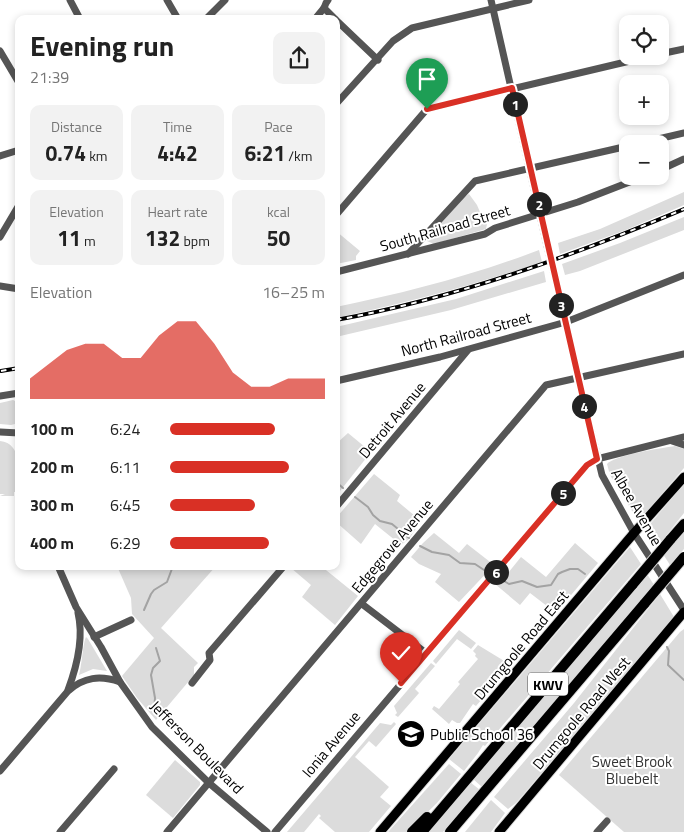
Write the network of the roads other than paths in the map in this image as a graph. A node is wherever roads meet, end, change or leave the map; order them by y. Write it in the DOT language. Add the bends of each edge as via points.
graph roads {
  1 [pos="70,0"];
  2 [pos="167,0"];
  3 [pos="225,0"];
  4 [pos="328,0"];
  5 [pos="491,0"];
  6 [pos="530,0"];
  7 [pos="324,8"];
  8 [pos="493,8"];
  9 [pos="78,15"];
  10 [pos="176,15"];
  11 [pos="210,15"];
  12 [pos="318,15"];
  13 [pos="332,15"];
  14 [pos="340,23"];
  15 [pos="684,49"];
  16 [pos="0,51"];
  17 [pos="669,52"];
  18 [pos="378,60"];
  19 [pos="619,63"];
  20 [pos="3,64"];
  21 [pos="15,78"];
  22 [pos="512,88"];
  23 [pos="340,100"];
  24 [pos="684,133"];
  25 [pos="669,137"];
  26 [pos="619,148"];
  27 [pos="15,151"];
  28 [pos="0,156"];
  29 [pos="684,159"];
  30 [pos="669,166"];
  31 [pos="530,168"];
  32 [pos="620,185"];
  33 [pos="340,210"];
  34 [pos="15,212"];
  35 [pos="541,214"];
  36 [pos="0,237"];
  37 [pos="408,254"];
  38 [pos="340,271"];
  39 [pos="684,275"];
  40 [pos="0,286"];
  41 [pos="15,288"];
  42 [pos="566,322"];
  43 [pos="468,349"];
  44 [pos="684,354"];
  45 [pos="578,378"];
  46 [pos="340,379"];
  47 [pos="15,394"];
  48 [pos="0,396"];
  49 [pos="0,432"];
  50 [pos="15,433"];
  51 [pos="684,437"];
  52 [pos="670,441"];
  53 [pos="684,445"];
  54 [pos="597,459"];
  55 [pos="684,477"];
  56 [pos="340,502"];
  57 [pos="684,524"];
  58 [pos="634,533"];
  59 [pos="684,557"];
  60 [pos="60,570"];
  61 [pos="281,570"];
  62 [pos="362,604"];
  63 [pos="76,607"];
  64 [pos="684,611"];
  65 [pos="131,620"];
  66 [pos="94,637"];
  67 [pos="426,653"];
  68 [pos="120,682"];
  69 [pos="192,683"];
  70 [pos="68,690"];
  71 [pos="114,769"];
  72 [pos="0,771"];
  73 [pos="209,783"];
  74 [pos="462,785"];
  75 [pos="607,821"];
  76 [pos="60,832"];
  77 [pos="168,832"];
  78 [pos="267,832"];
  79 [pos="275,832"];
  80 [pos="380,832"];
  81 [pos="412,832"];
  82 [pos="422,832"];
  83 [pos="450,832"];
  84 [pos="499,832"];
  85 [pos="597,832"];
  1 -- 9 [label="street"];
  2 -- 10 [label="street"];
  3 -- 11 [label="street"];
  4 -- 7 [label="street"];
  5 -- 8 [label="street, Albee Avenue"];
  6 -- 8 [label="street"];
  7 -- 12 [label="street"];
  7 -- 13 [label="street"];
  8 -- 18 [label="street" via="418,26 393,41"];
  8 -- 22 [label="street, Albee Avenue"];
  14 -- 18 [label="street"];
  15 -- 17 [label="street"];
  16 -- 20 [label="street"];
  18 -- 23 [label="street"];
  19 -- 22 [label="street"];
  20 -- 21 [label="street"];
  22 -- 31 [label="street, Albee Avenue"];
  22 -- 33 [label="street" via="427,109"];
  24 -- 25 [label="street"];
  26 -- 31 [label="street"];
  27 -- 28 [label="street"];
  29 -- 30 [label="street"];
  31 -- 35 [label="street, Albee Avenue"];
  31 -- 37 [label="street" via="474,181"];
  32 -- 35 [label="street, South Railroad Street"];
  34 -- 36 [label="street"];
  35 -- 37 [label="street, South Railroad Street" via="485,234"];
  35 -- 42 [label="street, Albee Avenue, bridge"];
  37 -- 38 [label="street, South Railroad Street"];
  39 -- 42 [label="street, North Railroad Street"];
  40 -- 41 [label="street"];
  42 -- 43 [label="street, North Railroad Street"];
  42 -- 45 [label="street, Albee Avenue"];
  43 -- 46 [label="street, North Railroad Street"];
  43 -- 56 [label="street, Detroit Avenue"];
  44 -- 45 [label="street, Edgegrove Avenue"];
  45 -- 54 [label="street, Albee Avenue"];
  45 -- 62 [label="street, Edgegrove Avenue" via="546,385"];
  47 -- 48 [label="street"];
  49 -- 50 [label="street"];
  51 -- 52 [label="street, Ionia Avenue"];
  52 -- 53 [label="street, Ionia Avenue"];
  52 -- 54 [label="street, Ionia Avenue"];
  54 -- 58 [label="street, Albee Avenue" via="606,484"];
  54 -- 67 [label="street, Ionia Avenue" via="587,465"];
  55 -- 58 [label="main road, Drumgoole Road East"];
  57 -- 74 [label="highway, KWV, bridge"];
  58 -- 64 [label="street, Albee Avenue"];
  58 -- 80 [label="main road, Drumgoole Road East"];
  59 -- 83 [label="highway, KWV, bridge"];
  60 -- 63 [label="street, Jefferson Boulevard"];
  61 -- 69 [label="street" via="209,653 210,660"];
  62 -- 67 [label="street"];
  62 -- 73 [label="street, Edgegrove Avenue"];
  63 -- 66 [label="street, Jefferson Boulevard"];
  63 -- 70 [label="street" via="79,650"];
  64 -- 84 [label="main road, Drumgoole Road West"];
  65 -- 66 [label="street"];
  66 -- 68 [label="street, Jefferson Boulevard"];
  67 -- 79 [label="street, Ionia Avenue"];
  68 -- 70 [label="street" via="92,678"];
  68 -- 73 [label="street, Jefferson Boulevard" via="152,727"];
  70 -- 72 [label="street"];
  71 -- 76 [label="street"];
  73 -- 77 [label="street, Edgegrove Avenue"];
  73 -- 78 [label="street, Jefferson Boulevard"];
  74 -- 81 [label="highway"];
  74 -- 82 [label="highway, KWV"];
  75 -- 85 [label="street"];
}
